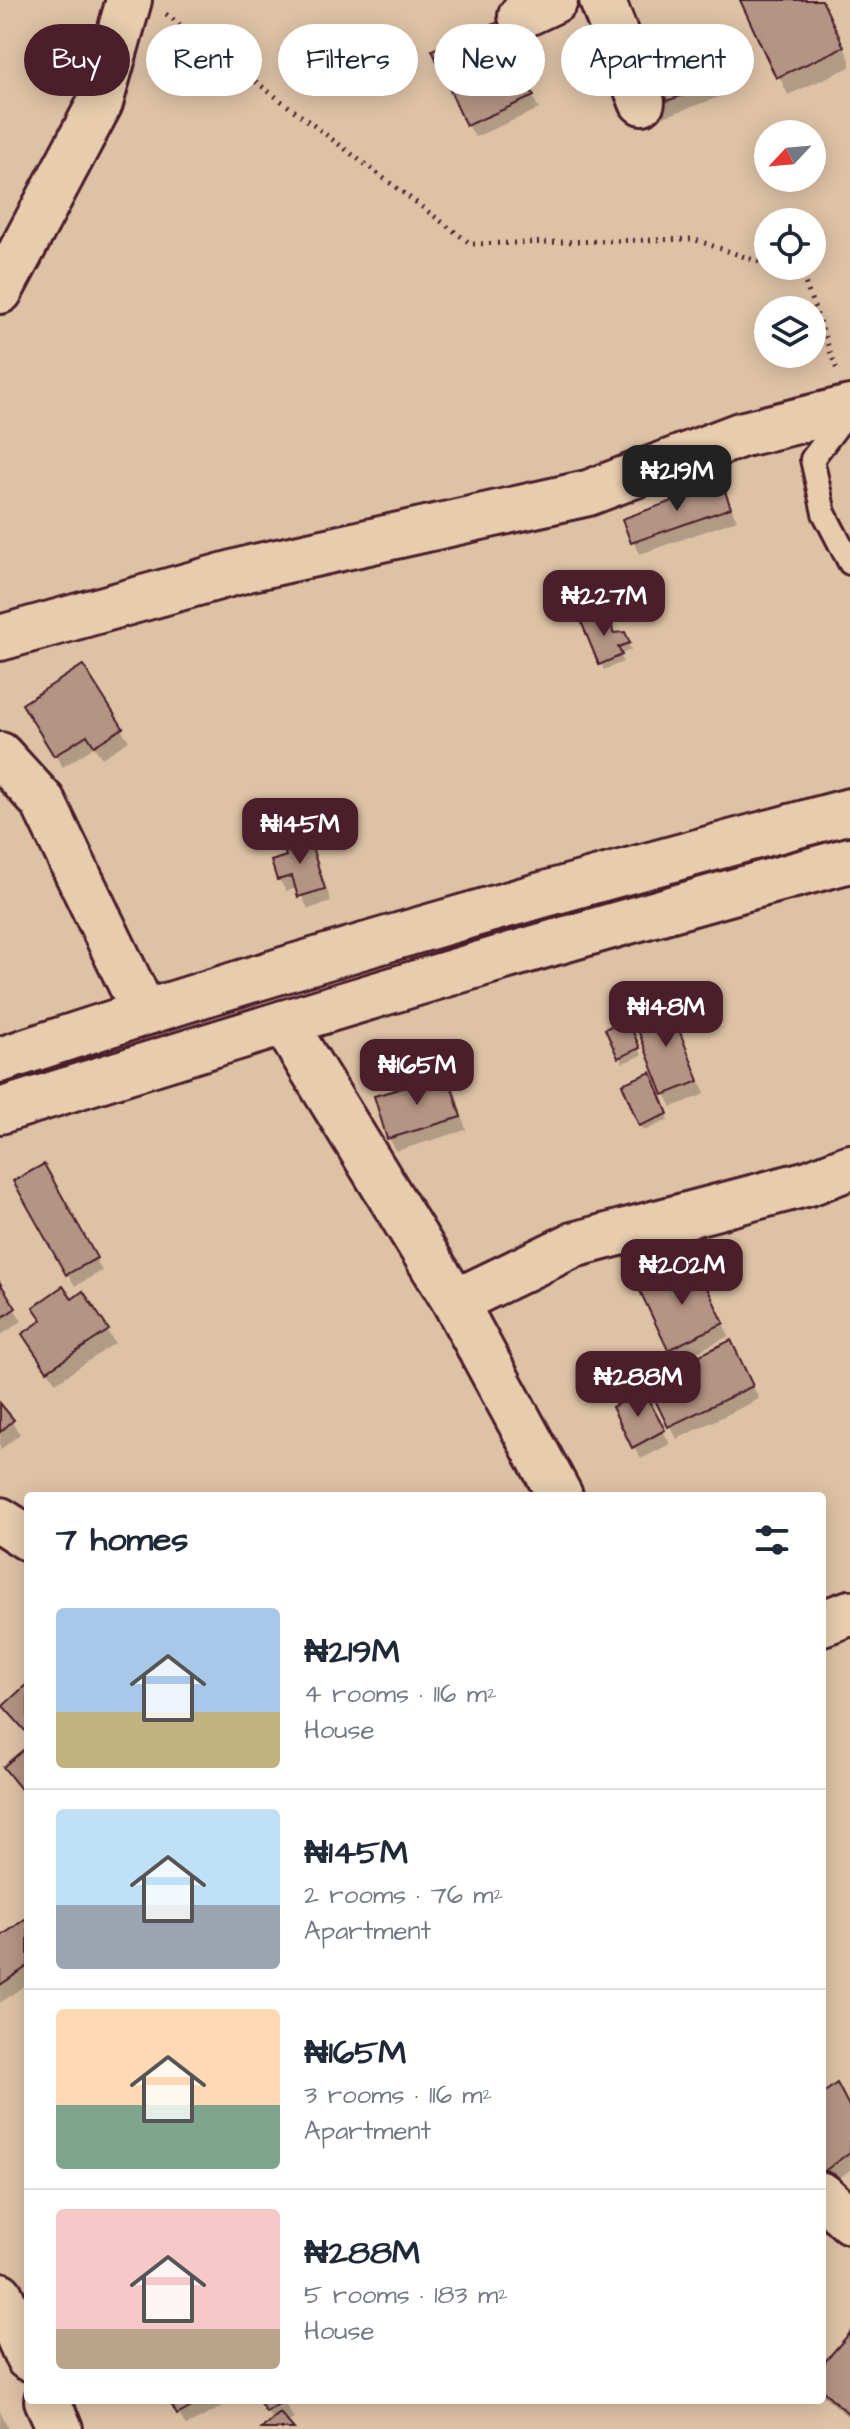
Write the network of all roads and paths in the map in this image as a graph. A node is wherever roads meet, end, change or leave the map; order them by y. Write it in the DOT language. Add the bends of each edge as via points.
graph roads {
  1 [pos="602,0"];
  2 [pos="144,5"];
  3 [pos="642,102"];
  4 [pos="754,260"];
  5 [pos="804,280"];
  6 [pos="0,291"];
  7 [pos="846,397"];
  8 [pos="850,563"];
  9 [pos="0,638"];
  10 [pos="0,755"];
  11 [pos="850,811"];
  12 [pos="850,860"];
  13 [pos="144,1012"];
  14 [pos="284,1023"];
  15 [pos="0,1060"];
  16 [pos="0,1111"];
  17 [pos="850,1167"];
  18 [pos="455,1302"];
  19 [pos="558,1492"];
  20 [pos="0,1520"];
  21 [pos="24,1535"];
  22 [pos="850,1613"];
  23 [pos="826,1622"];
  24 [pos="0,2295"];
  25 [pos="24,2349"];
  26 [pos="49,2404"];
  27 [pos="60,2429"];
  1 -- 3 [label="street"];
  2 -- 4 [label="path" via="471,244 693,239"];
  2 -- 6 [label="street" via="100,103"];
  5 -- 7 [label="path"];
  7 -- 8 [label="lane" via="812,459 824,513"];
  7 -- 9 [label="street" via="588,493 251,568"];
  10 -- 13 [label="street" via="43,802"];
  11 -- 13 [label="street"];
  12 -- 14 [label="street" via="651,913"];
  13 -- 15 [label="street"];
  14 -- 16 [label="street"];
  14 -- 18 [label="street"];
  17 -- 18 [label="street" via="809,1183 573,1245"];
  18 -- 19 [label="street"];
  20 -- 21 [label="street"];
  22 -- 23 [label="street"];
  24 -- 25 [label="street"];
  26 -- 27 [label="street"];
}
